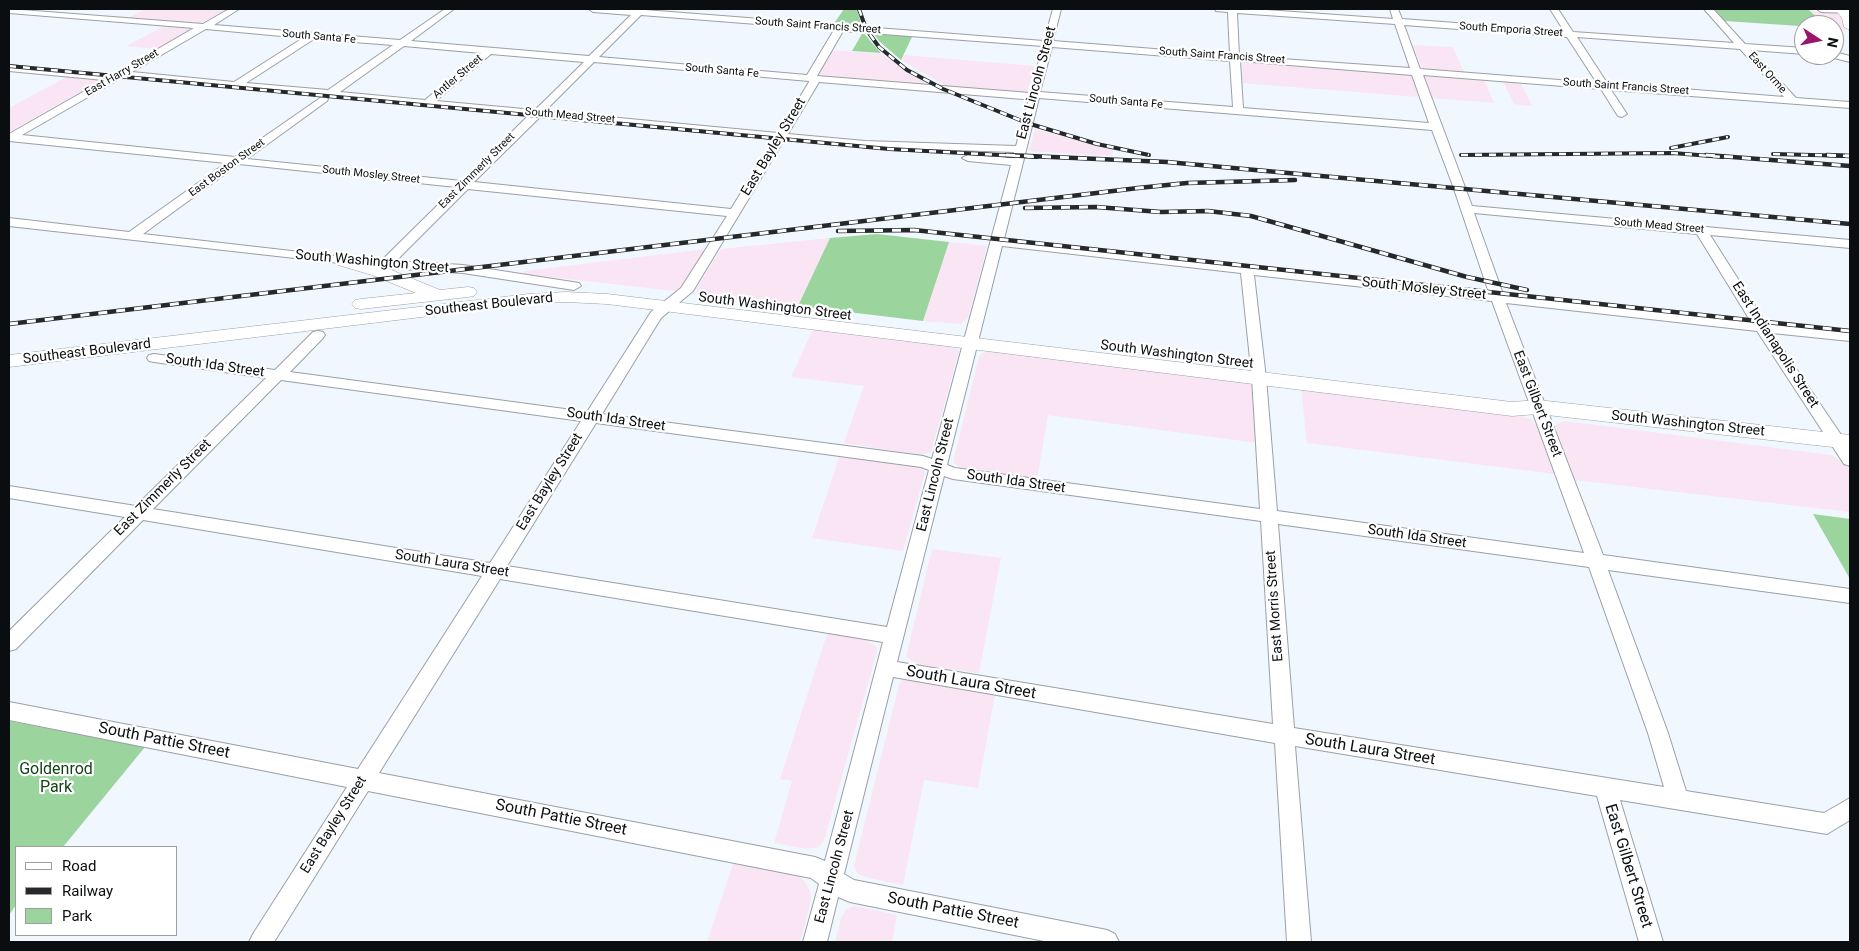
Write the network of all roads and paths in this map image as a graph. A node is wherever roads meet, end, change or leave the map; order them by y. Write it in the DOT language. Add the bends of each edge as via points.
graph roads {
  1 [pos="235,9"];
  2 [pos="450,9"];
  3 [pos="593,9"];
  4 [pos="1057,9"];
  5 [pos="1219,9"];
  6 [pos="1232,9"];
  7 [pos="1394,9"];
  8 [pos="1554,9"];
  9 [pos="1708,9"];
  10 [pos="1821,9"];
  11 [pos="9,10"];
  12 [pos="24,10"];
  13 [pos="640,11"];
  14 [pos="1846,12"];
  15 [pos="9,18"];
  16 [pos="1399,22"];
  17 [pos="204,27"];
  18 [pos="1850,27"];
  19 [pos="840,28"];
  20 [pos="1570,34"];
  21 [pos="312,36"];
  22 [pos="1048,43"];
  23 [pos="400,44"];
  24 [pos="1743,46"];
  25 [pos="1794,50"];
  26 [pos="489,51"];
  27 [pos="1235,57"];
  28 [pos="591,60"];
  29 [pos="9,68"];
  30 [pos="1416,71"];
  31 [pos="118,76"];
  32 [pos="813,78"];
  33 [pos="236,85"];
  34 [pos="1604,86"];
  35 [pos="1035,95"];
  36 [pos="327,96"];
  37 [pos="1792,100"];
  38 [pos="427,103"];
  39 [pos="1850,105"];
  40 [pos="1238,111"];
  41 [pos="535,113"];
  42 [pos="1622,114"];
  43 [pos="1436,127"];
  44 [pos="9,137"];
  45 [pos="780,139"];
  46 [pos="1020,149"];
  47 [pos="237,161"];
  48 [pos="1018,162"];
  49 [pos="465,184"];
  50 [pos="1467,208"];
  51 [pos="734,213"];
  52 [pos="9,222"];
  53 [pos="1701,230"];
  54 [pos="132,237"];
  55 [pos="997,242"];
  56 [pos="1850,244"];
  57 [pos="344,261"];
  58 [pos="381,267"];
  59 [pos="1246,271"];
  60 [pos="574,286"];
  61 [pos="438,295"];
  62 [pos="1497,297"];
  63 [pos="671,302"];
  64 [pos="484,304"];
  65 [pos="1761,327"];
  66 [pos="318,335"];
  67 [pos="972,337"];
  68 [pos="1850,337"];
  69 [pos="9,348"];
  70 [pos="154,358"];
  71 [pos="9,361"];
  72 [pos="1258,371"];
  73 [pos="278,374"];
  74 [pos="1538,408"];
  75 [pos="591,417"];
  76 [pos="1846,443"];
  77 [pos="1850,460"];
  78 [pos="938,467"];
  79 [pos="9,492"];
  80 [pos="138,514"];
  81 [pos="1268,516"];
  82 [pos="1596,561"];
  83 [pos="494,570"];
  84 [pos="1850,596"];
  85 [pos="895,636"];
  86 [pos="9,643"];
  87 [pos="886,668"];
  88 [pos="9,711"];
  89 [pos="1284,736"];
  90 [pos="363,779"];
  91 [pos="1606,789"];
  92 [pos="1678,800"];
  93 [pos="1850,808"];
  94 [pos="832,879"];
  95 [pos="260,942"];
  96 [pos="815,942"];
  97 [pos="1108,942"];
  98 [pos="1299,942"];
  99 [pos="1651,942"];
  1 -- 17 [label="street, East Harry Street"];
  2 -- 23 [label="street, East Boston Street"];
  3 -- 13 [label="street, South Saint Francis Street"];
  4 -- 22 [label="street, East Lincoln Street"];
  5 -- 6 [label="street, South Emporia Street"];
  6 -- 16 [label="street, South Emporia Street"];
  6 -- 27 [label="street"];
  7 -- 16 [label="street, East Gilbert Street"];
  8 -- 20 [label="street"];
  9 -- 24 [label="street, East Orme"];
  10 -- 14 [label="street"];
  11 -- 12 [label="street, South Santa Fe"];
  12 -- 15 [label="street"];
  12 -- 17 [label="street, South Santa Fe"];
  13 -- 19 [label="street, South Saint Francis Street"];
  13 -- 28 [label="street, East Zimmerly Street"];
  14 -- 18 [label="main road"];
  16 -- 20 [label="street, South Emporia Street"];
  16 -- 30 [label="street, East Gilbert Street"];
  17 -- 21 [label="street, South Santa Fe"];
  17 -- 31 [label="street, East Harry Street"];
  19 -- 22 [label="street, South Saint Francis Street"];
  19 -- 32 [label="street, East Bayley Street" via="812,74"];
  20 -- 24 [label="street, South Emporia Street"];
  20 -- 34 [label="street"];
  21 -- 23 [label="street, South Santa Fe"];
  21 -- 33 [label="street"];
  22 -- 27 [label="street, South Saint Francis Street"];
  22 -- 35 [label="street, East Lincoln Street"];
  23 -- 26 [label="street, South Santa Fe"];
  23 -- 36 [label="street, East Boston Street"];
  24 -- 25 [label="street, South Emporia Street"];
  24 -- 37 [label="street, East Orme"];
  26 -- 28 [label="street, South Santa Fe"];
  26 -- 38 [label="street, Antler Street"];
  27 -- 30 [label="street, South Saint Francis Street"];
  27 -- 40 [label="street"];
  28 -- 32 [label="street, South Santa Fe"];
  28 -- 41 [label="street, East Zimmerly Street"];
  29 -- 31 [label="street, South Mead Street"];
  30 -- 34 [label="street, South Saint Francis Street"];
  30 -- 43 [label="street, East Gilbert Street"];
  31 -- 33 [label="street, South Mead Street"];
  31 -- 44 [label="street, East Harry Street"];
  32 -- 35 [label="street, South Santa Fe"];
  32 -- 45 [label="street, East Bayley Street" via="814,82"];
  33 -- 36 [label="street, South Mead Street"];
  34 -- 37 [label="street, South Saint Francis Street"];
  34 -- 42 [label="street"];
  35 -- 40 [label="street, South Santa Fe"];
  35 -- 46 [label="street, East Lincoln Street"];
  36 -- 38 [label="street, South Mead Street"];
  36 -- 47 [label="street, East Boston Street"];
  37 -- 39 [label="street, South Saint Francis Street"];
  38 -- 41 [label="street, South Mead Street"];
  40 -- 43 [label="street, South Santa Fe"];
  41 -- 45 [label="street, South Mead Street"];
  41 -- 49 [label="street, East Zimmerly Street"];
  43 -- 50 [label="street, East Gilbert Street"];
  44 -- 47 [label="street, South Mosley Street"];
  45 -- 46 [label="street, South Mead Street"];
  45 -- 48 [label="street, South Mead Street"];
  45 -- 51 [label="street, East Bayley Street"];
  46 -- 48 [label="street, East Lincoln Street"];
  47 -- 49 [label="street, South Mosley Street"];
  47 -- 54 [label="street, East Boston Street"];
  48 -- 55 [label="street, East Lincoln Street"];
  49 -- 51 [label="street, South Mosley Street"];
  49 -- 58 [label="street, East Zimmerly Street"];
  50 -- 53 [label="street, South Mead Street"];
  50 -- 62 [label="street, East Gilbert Street"];
  51 -- 63 [label="street, East Bayley Street" via="686,291"];
  52 -- 54 [label="street, South Washington Street"];
  53 -- 56 [label="street, South Mead Street"];
  53 -- 65 [label="street, East Indianapolis Street"];
  54 -- 57 [label="street, South Washington Street"];
  55 -- 59 [label="street, South Mosley Street"];
  55 -- 67 [label="street, East Lincoln Street"];
  57 -- 58 [label="main road"];
  58 -- 60 [label="street, South Washington Street" via="463,269"];
  58 -- 61 [label="main road"];
  59 -- 62 [label="street, South Mosley Street"];
  59 -- 72 [label="street, East Morris Street"];
  60 -- 61 [label="main road, Southeast Boulevard"];
  60 -- 63 [label="main road, South Washington Street"];
  61 -- 64 [label="main road" via="459,302"];
  61 -- 69 [label="main road, Southeast Boulevard"];
  62 -- 65 [label="street, South Mosley Street"];
  62 -- 74 [label="street, East Gilbert Street"];
  63 -- 64 [label="main road, Southeast Boulevard" via="566,297"];
  63 -- 67 [label="main road, Southeast Boulevard"];
  63 -- 75 [label="street, East Bayley Street" via="656,315"];
  64 -- 71 [label="main road, Southeast Boulevard"];
  65 -- 68 [label="street, South Mosley Street"];
  65 -- 76 [label="street, East Indianapolis Street"];
  66 -- 73 [label="street, East Zimmerly Street"];
  67 -- 72 [label="main road, South Washington Street"];
  67 -- 78 [label="street, East Lincoln Street"];
  70 -- 73 [label="street, South Ida Street"];
  72 -- 74 [label="main road, South Washington Street" via="1512,410"];
  72 -- 81 [label="street, East Morris Street"];
  73 -- 75 [label="street, South Ida Street"];
  73 -- 80 [label="street, East Zimmerly Street"];
  74 -- 76 [label="main road, South Washington Street"];
  74 -- 82 [label="street, East Gilbert Street"];
  75 -- 78 [label="street, South Ida Street" via="918,461"];
  75 -- 83 [label="street, East Bayley Street"];
  76 -- 77 [label="street, East Indianapolis Street"];
  78 -- 81 [label="street, South Ida Street" via="955,473"];
  78 -- 85 [label="street, East Lincoln Street"];
  79 -- 80 [label="street, South Laura Street"];
  80 -- 83 [label="street, South Laura Street"];
  80 -- 86 [label="street, East Zimmerly Street"];
  81 -- 82 [label="street, South Ida Street"];
  81 -- 89 [label="street, East Morris Street"];
  82 -- 84 [label="street, South Ida Street"];
  82 -- 92 [label="street, East Gilbert Street" via="1658,733"];
  83 -- 85 [label="street, South Laura Street"];
  83 -- 90 [label="street, East Bayley Street"];
  85 -- 87 [label="street, East Lincoln Street"];
  87 -- 89 [label="street, South Laura Street"];
  87 -- 94 [label="street, East Lincoln Street"];
  88 -- 90 [label="street, South Pattie Street"];
  89 -- 91 [label="street, South Laura Street"];
  89 -- 98 [label="street, East Morris Street"];
  90 -- 94 [label="street, South Pattie Street" via="815,868"];
  90 -- 95 [label="street, East Bayley Street"];
  91 -- 92 [label="street, South Laura Street"];
  91 -- 99 [label="street, East Gilbert Street"];
  92 -- 93 [label="street, South Laura Street" via="1826,824"];
  94 -- 96 [label="street, East Lincoln Street"];
  94 -- 97 [label="street, South Pattie Street" via="850,891"];
}
